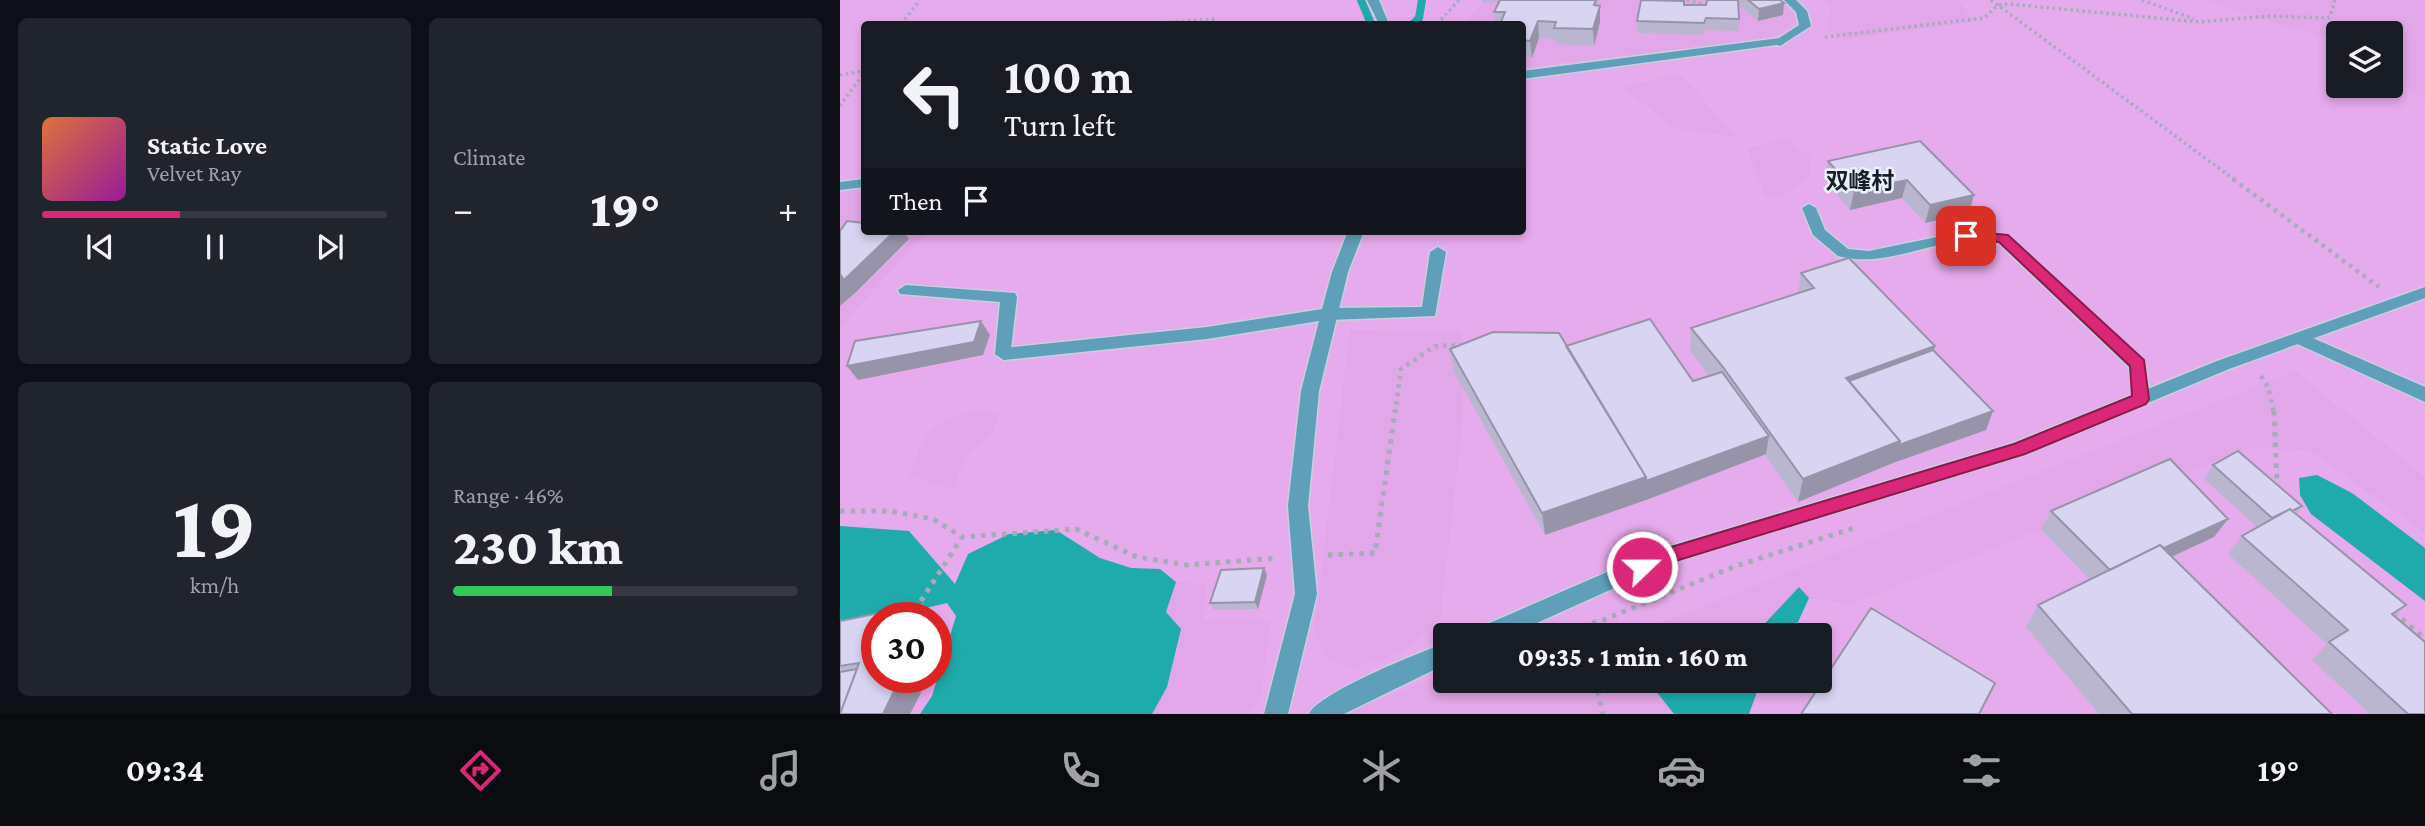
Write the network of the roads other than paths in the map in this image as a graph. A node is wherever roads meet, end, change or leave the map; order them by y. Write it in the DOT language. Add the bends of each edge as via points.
graph roads {
  1 [pos="1373,0"];
  2 [pos="1790,0"];
  3 [pos="1383,21"];
  4 [pos="1526,74"];
  5 [pos="861,183"];
  6 [pos="840,186"];
  7 [pos="1809,208"];
  8 [pos="1354,235"];
  9 [pos="1438,252"];
  10 [pos="906,290"];
  11 [pos="2425,292"];
  12 [pos="1329,314"];
  13 [pos="2299,338"];
  14 [pos="2425,395"];
  15 [pos="2141,399"];
  16 [pos="1513,623"];
  17 [pos="1433,659"];
  18 [pos="1276,714"];
  19 [pos="1321,714"];
  1 -- 3 [label="street"];
  2 -- 4 [label="street" via="1801,11 1805,26 1780,42"];
  5 -- 6 [label="street"];
  7 -- 15 [label="street" via="1818,232 1844,253 1869,256 1966,236 2003,238 2138,365"];
  8 -- 12 [label="street"];
  9 -- 12 [label="street" via="1429,312"];
  10 -- 12 [label="street" via="1010,297 1004,354"];
  11 -- 13 [label="street"];
  12 -- 18 [label="street" via="1310,391 1298,506 1306,594"];
  13 -- 14 [label="street"];
  13 -- 15 [label="street"];
  15 -- 16 [label="street" via="2019,449 1665,556"];
  17 -- 19 [label="street"];
}
